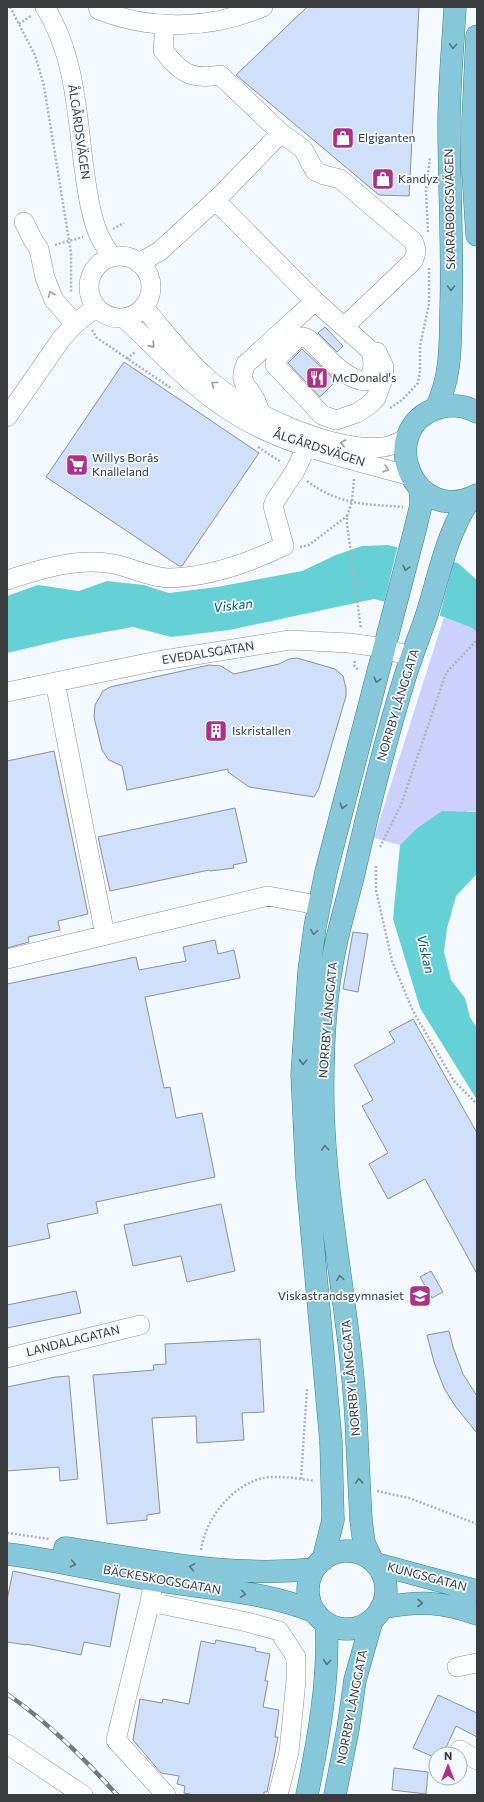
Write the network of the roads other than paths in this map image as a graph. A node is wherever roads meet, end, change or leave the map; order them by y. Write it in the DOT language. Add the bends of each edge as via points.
graph roads {
  1 [pos="46,7"];
  2 [pos="263,7"];
  3 [pos="455,7"];
  4 [pos="98,8"];
  5 [pos="166,26"];
  6 [pos="477,36"];
  7 [pos="281,133"];
  8 [pos="215,200"];
  9 [pos="24,222"];
  10 [pos="477,235"];
  11 [pos="112,257"];
  12 [pos="139,263"];
  13 [pos="315,301"];
  14 [pos="96,307"];
  15 [pos="143,307"];
  16 [pos="124,318"];
  17 [pos="75,324"];
  18 [pos="344,327"];
  19 [pos="371,351"];
  20 [pos="436,409"];
  21 [pos="477,412"];
  22 [pos="261,414"];
  23 [pos="7,417"];
  24 [pos="408,437"];
  25 [pos="307,446"];
  26 [pos="415,483"];
  27 [pos="474,497"];
  28 [pos="7,580"];
  29 [pos="385,648"];
  30 [pos="411,657"];
  31 [pos="55,682"];
  32 [pos="7,692"];
  33 [pos="319,907"];
  34 [pos="106,935"];
  35 [pos="7,959"];
  36 [pos="140,1325"];
  37 [pos="7,1358"];
  38 [pos="7,1540"];
  39 [pos="7,1554"];
  40 [pos="374,1562"];
  41 [pos="319,1565"];
  42 [pos="155,1570"];
  43 [pos="477,1591"];
  44 [pos="150,1602"];
  45 [pos="377,1614"];
  46 [pos="476,1614"];
  47 [pos="321,1618"];
  48 [pos="477,1663"];
  49 [pos="457,1667"];
  50 [pos="7,1744"];
  51 [pos="468,1755"];
  52 [pos="477,1760"];
  53 [pos="83,1795"];
  54 [pos="166,1795"];
  55 [pos="278,1795"];
  56 [pos="307,1795"];
  57 [pos="335,1795"];
  1 -- 11 [label="street, ÅLGÅRDSVÄGEN" via="55,22 65,50 74,88 87,185 98,233"];
  2 -- 5 [label="street" via="241,16 185,26"];
  3 -- 20 [label="main road, SKARABORGSVÄGEN, one-way" via="449,124 452,283 448,374"];
  4 -- 5 [label="street" via="133,20"];
  5 -- 7 [label="street" via="163,50 173,65 187,75 205,78 220,75"];
  6 -- 10 [label="main road, SKARABORGSVÄGEN" via="472,120"];
  7 -- 8 [label="street"];
  7 -- 18 [label="street" via="304,149 315,171 340,179 413,241 417,248 412,262"];
  8 -- 12 [label="street" via="160,250"];
  8 -- 13 [label="street"];
  17 -- 9 [label="street, one-way" via="54,300 45,278 39,248"];
  11 -- 12 [label="street" via="131,258"];
  11 -- 14 [label="street" via="102,262 90,278 91,298"];
  12 -- 15 [label="street" via="150,279 148,298"];
  13 -- 18 [label="street"];
  13 -- 22 [label="street" via="246,364 242,374 244,384 255,398"];
  14 -- 16 [label="street" via="104,314"];
  14 -- 17 [label="street"];
  15 -- 16 [label="street" via="135,314"];
  22 -- 15 [label="street, ÅLGÅRDSVÄGEN, one-way" via="231,398 206,378"];
  16 -- 25 [label="street, ÅLGÅRDSVÄGEN, one-way" via="178,370 236,416 280,438"];
  17 -- 23 [label="street" via="62,338"];
  18 -- 19 [label="street"];
  19 -- 19 [label="street" via="373,369 371,377 366,381 357,381 346,374 303,337 297,339 277,358 275,365 322,415 336,420 357,413 376,398 383,379 384,367 377,352"];
  20 -- 21 [label="main road" via="461,406"];
  20 -- 24 [label="main road" via="417,422"];
  24 -- 22 [label="street, ÅLGÅRDSVÄGEN, one-way" via="383,447 349,445 304,432"];
  24 -- 26 [label="main road, NORRBY LÅNGGATA" via="405,454"];
  25 -- 26 [label="street, ÅLGÅRDSVÄGEN, one-way"];
  25 -- 28 [label="street" via="273,506 284,546 226,570 169,578 113,564 77,562"];
  26 -- 27 [label="main road" via="430,496 445,501 460,501"];
  26 -- 29 [label="main road, NORRBY LÅNGGATA, one-way" via="421,505"];
  27 -- 30 [label="main road, NORRBY LÅNGGATA" via="461,512 450,538"];
  29 -- 30 [label="street, EVEDALSGATAN"];
  29 -- 31 [label="street, EVEDALSGATAN" via="290,640 157,661"];
  29 -- 33 [label="main road, NORRBY LÅNGGATA, one-way"];
  40 -- 30 [label="main road, NORRBY LÅNGGATA, one-way, bridge" via="364,1543 361,1520 351,1357 329,1196 323,1072 330,975 342,915 371,796"];
  31 -- 32 [label="street, EVEDALSGATAN"];
  31 -- 34 [label="street"];
  33 -- 34 [label="street" via="268,896"];
  33 -- 41 [label="main road, NORRBY LÅNGGATA, one-way, bridge" via="309,971 302,1075 307,1178 330,1442 333,1520"];
  34 -- 35 [label="street"];
  36 -- 37 [label="street, LANDALAGATAN"];
  38 -- 42 [label="main road, BÄCKESKOGSGATAN"];
  39 -- 42 [label="main road, BÄCKESKOGSGATAN, one-way"];
  40 -- 41 [label="main road" via="348,1551 337,1553"];
  40 -- 43 [label="main road, KUNGSGATAN"];
  40 -- 45 [label="main road" via="383,1576 386,1589"];
  41 -- 42 [label="main road, BÄCKESKOGSGATAN, one-way" via="285,1572"];
  41 -- 47 [label="main road" via="309,1581 308,1594"];
  42 -- 44 [label="street"];
  42 -- 47 [label="main road, BÄCKESKOGSGATAN, one-way" via="283,1600"];
  44 -- 54 [label="street" via="116,1740"];
  44 -- 55 [label="street" via="279,1631 296,1657 296,1680 289,1752"];
  45 -- 46 [label="main road, KUNGSGATAN, one-way" via="410,1603 426,1602 445,1604"];
  45 -- 47 [label="main road" via="364,1625 351,1629 338,1628"];
  45 -- 57 [label="main road, NORRBY LÅNGGATA" via="355,1680"];
  47 -- 56 [label="main road, one-way" via="328,1661"];
  48 -- 49 [label="street"];
  50 -- 53 [label="street"];
  51 -- 52 [label="street"];
}
